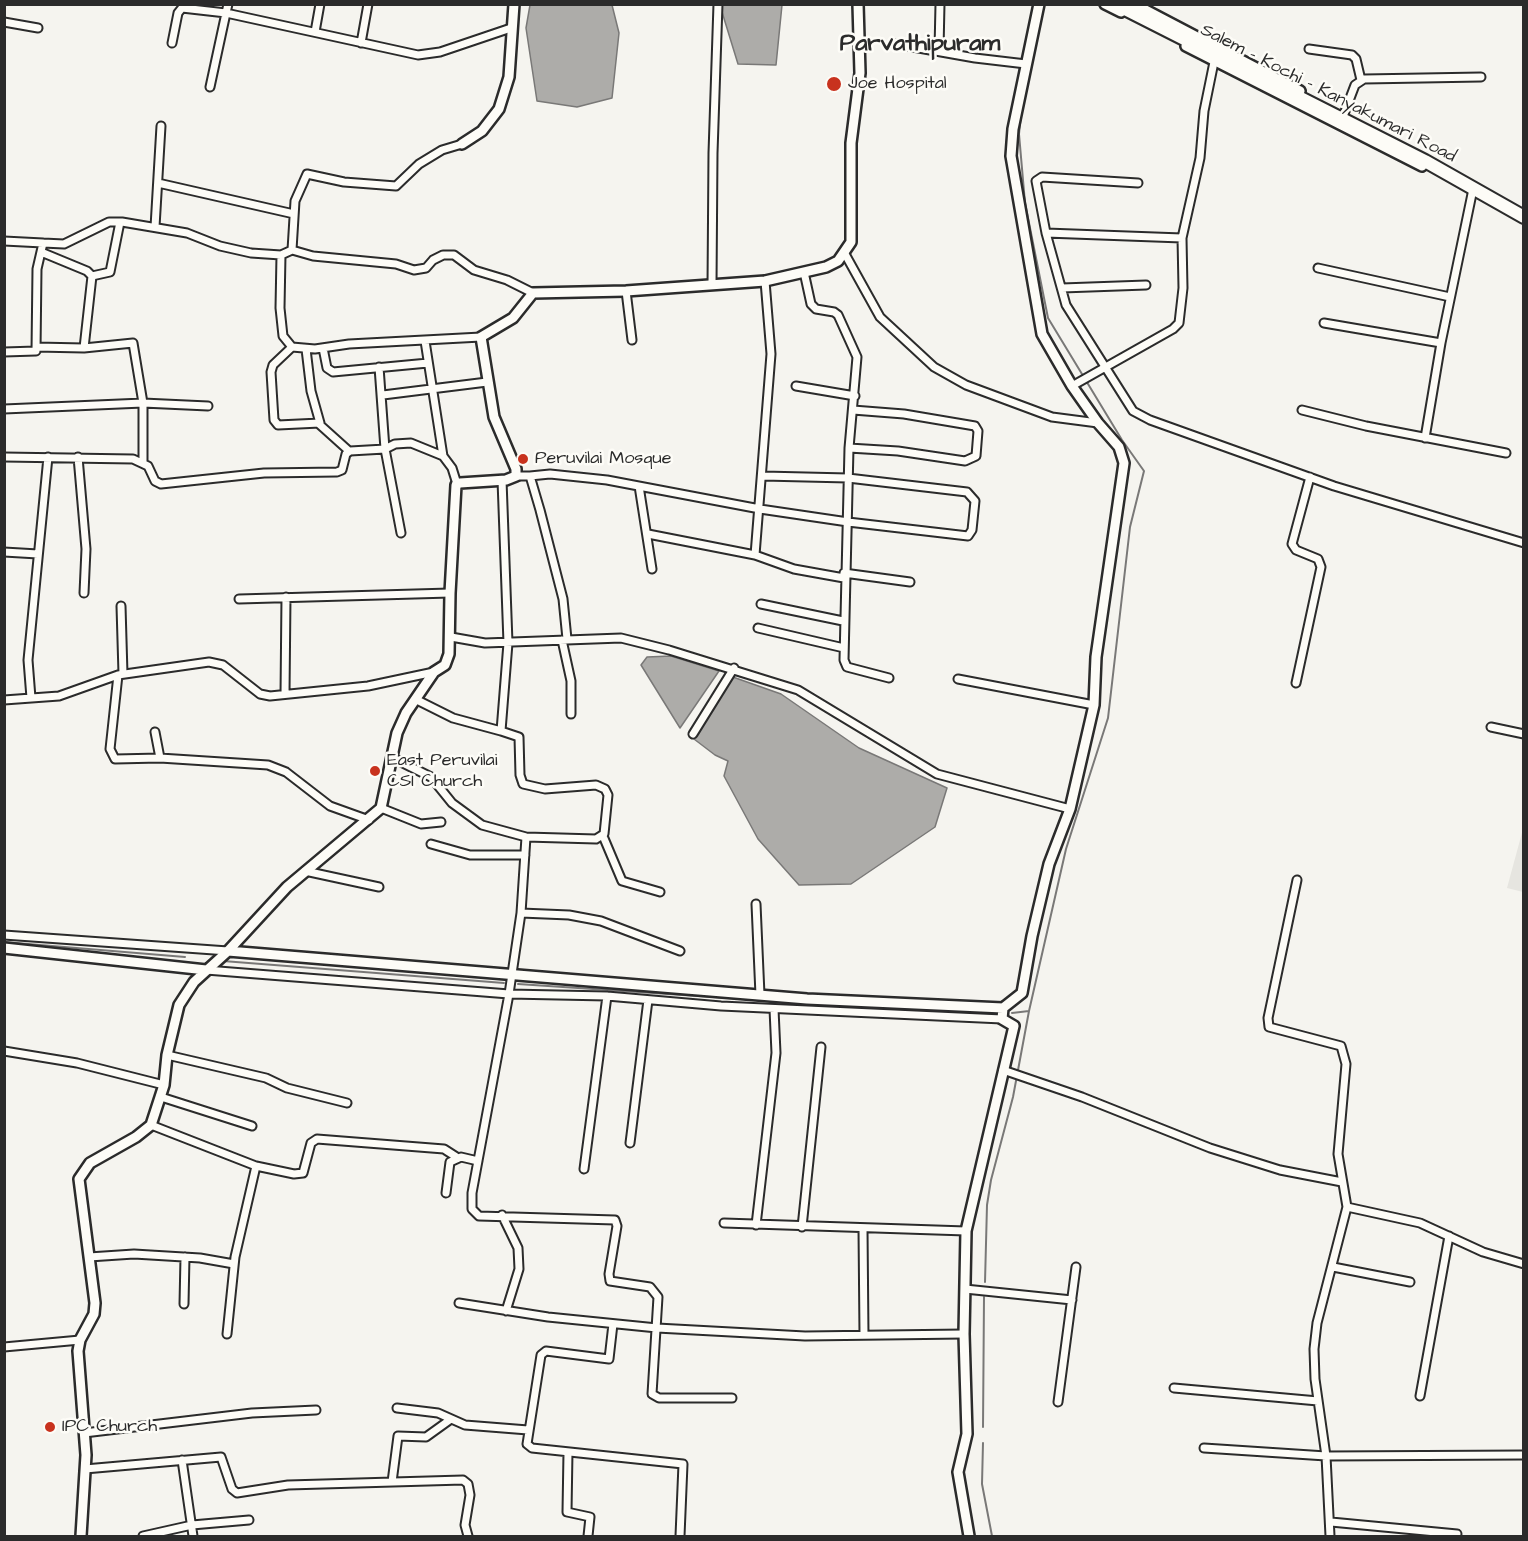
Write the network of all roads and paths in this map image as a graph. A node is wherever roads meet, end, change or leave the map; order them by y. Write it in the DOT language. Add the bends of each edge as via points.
graph roads {
  1 [pos="228,4"];
  2 [pos="320,4"];
  3 [pos="368,4"];
  4 [pos="514,4"];
  5 [pos="718,4"];
  6 [pos="858,4"];
  7 [pos="940,4"];
  8 [pos="1039,4"];
  9 [pos="1105,4"];
  10 [pos="1115,4"];
  11 [pos="1134,4"];
  12 [pos="226,14"];
  13 [pos="4,22"];
  14 [pos="38,28"];
  15 [pos="511,28"];
  16 [pos="315,32"];
  17 [pos="361,42"];
  18 [pos="172,43"];
  19 [pos="896,44"];
  20 [pos="1309,49"];
  21 [pos="939,50"];
  22 [pos="1214,62"];
  23 [pos="1026,64"];
  24 [pos="1481,77"];
  25 [pos="1361,80"];
  26 [pos="210,87"];
  27 [pos="1344,114"];
  28 [pos="161,126"];
  29 [pos="462,144"];
  30 [pos="158,183"];
  31 [pos="1138,183"];
  32 [pos="1468,187"];
  33 [pos="294,214"];
  34 [pos="1524,217"];
  35 [pos="120,222"];
  36 [pos="155,226"];
  37 [pos="1046,233"];
  38 [pos="1182,238"];
  39 [pos="4,241"];
  40 [pos="42,243"];
  41 [pos="292,250"];
  42 [pos="41,252"];
  43 [pos="845,254"];
  44 [pos="281,255"];
  45 [pos="1318,268"];
  46 [pos="804,272"];
  47 [pos="92,276"];
  48 [pos="765,280"];
  49 [pos="712,285"];
  50 [pos="1146,285"];
  51 [pos="1062,288"];
  52 [pos="627,291"];
  53 [pos="533,292"];
  54 [pos="1450,297"];
  55 [pos="1324,323"];
  56 [pos="481,337"];
  57 [pos="426,340"];
  58 [pos="632,340"];
  59 [pos="1441,343"];
  60 [pos="36,347"];
  61 [pos="292,347"];
  62 [pos="84,348"];
  63 [pos="323,348"];
  64 [pos="306,349"];
  65 [pos="4,352"];
  66 [pos="428,363"];
  67 [pos="379,367"];
  68 [pos="1104,368"];
  69 [pos="487,382"];
  70 [pos="1076,384"];
  71 [pos="796,386"];
  72 [pos="434,388"];
  73 [pos="383,395"];
  74 [pos="855,396"];
  75 [pos="142,403"];
  76 [pos="208,406"];
  77 [pos="4,409"];
  78 [pos="853,410"];
  79 [pos="1302,410"];
  80 [pos="319,423"];
  81 [pos="1098,423"];
  82 [pos="1425,438"];
  83 [pos="849,448"];
  84 [pos="385,449"];
  85 [pos="349,452"];
  86 [pos="1506,453"];
  87 [pos="442,456"];
  88 [pos="4,457"];
  89 [pos="48,457"];
  90 [pos="78,457"];
  91 [pos="143,463"];
  92 [pos="516,476"];
  93 [pos="530,476"];
  94 [pos="762,476"];
  95 [pos="1310,477"];
  96 [pos="848,478"];
  97 [pos="502,480"];
  98 [pos="457,484"];
  99 [pos="639,486"];
  100 [pos="760,509"];
  101 [pos="848,522"];
  102 [pos="401,533"];
  103 [pos="648,534"];
  104 [pos="1524,543"];
  105 [pos="4,552"];
  106 [pos="38,554"];
  107 [pos="755,555"];
  108 [pos="652,569"];
  109 [pos="844,575"];
  110 [pos="910,582"];
  111 [pos="84,592"];
  112 [pos="450,593"];
  113 [pos="286,597"];
  114 [pos="239,599"];
  115 [pos="761,604"];
  116 [pos="121,606"];
  117 [pos="843,621"];
  118 [pos="758,628"];
  119 [pos="451,637"];
  120 [pos="564,640"];
  121 [pos="508,643"];
  122 [pos="844,648"];
  123 [pos="734,668"];
  124 [pos="434,672"];
  125 [pos="121,674"];
  126 [pos="889,678"];
  127 [pos="958,679"];
  128 [pos="1296,683"];
  129 [pos="285,694"];
  130 [pos="32,698"];
  131 [pos="415,699"];
  132 [pos="4,700"];
  133 [pos="1094,705"];
  134 [pos="571,714"];
  135 [pos="1491,727"];
  136 [pos="501,731"];
  137 [pos="155,732"];
  138 [pos="693,734"];
  139 [pos="1524,734"];
  140 [pos="160,758"];
  141 [pos="393,758"];
  142 [pos="381,808"];
  143 [pos="1070,809"];
  144 [pos="369,820"];
  145 [pos="441,822"];
  146 [pos="603,836"];
  147 [pos="526,837"];
  148 [pos="431,844"];
  149 [pos="525,855"];
  150 [pos="305,871"];
  151 [pos="1297,880"];
  152 [pos="379,887"];
  153 [pos="660,892"];
  154 [pos="756,904"];
  155 [pos="520,913"];
  156 [pos="4,935"];
  157 [pos="4,948"];
  158 [pos="228,951"];
  159 [pos="680,951"];
  160 [pos="206,970"];
  161 [pos="512,975"];
  162 [pos="509,994"];
  163 [pos="760,995"];
  164 [pos="607,996"];
  165 [pos="648,1000"];
  166 [pos="1003,1008"];
  167 [pos="774,1009"];
  168 [pos="1002,1019"];
  169 [pos="821,1047"];
  170 [pos="4,1051"];
  171 [pos="166,1055"];
  172 [pos="1003,1070"];
  173 [pos="164,1085"];
  174 [pos="161,1097"];
  175 [pos="347,1103"];
  176 [pos="151,1125"];
  177 [pos="252,1126"];
  178 [pos="630,1143"];
  179 [pos="458,1158"];
  180 [pos="478,1161"];
  181 [pos="256,1166"];
  182 [pos="584,1169"];
  183 [pos="1342,1182"];
  184 [pos="446,1193"];
  185 [pos="1347,1207"];
  186 [pos="502,1215"];
  187 [pos="724,1223"];
  188 [pos="756,1225"];
  189 [pos="802,1227"];
  190 [pos="863,1229"];
  191 [pos="966,1231"];
  192 [pos="1449,1236"];
  193 [pos="89,1257"];
  194 [pos="185,1257"];
  195 [pos="234,1264"];
  196 [pos="1524,1264"];
  197 [pos="1076,1267"];
  198 [pos="1333,1267"];
  199 [pos="1410,1282"];
  200 [pos="965,1289"];
  201 [pos="1072,1300"];
  202 [pos="459,1303"];
  203 [pos="184,1304"];
  204 [pos="506,1311"];
  205 [pos="613,1324"];
  206 [pos="657,1328"];
  207 [pos="227,1334"];
  208 [pos="964,1334"];
  209 [pos="864,1335"];
  210 [pos="81,1340"];
  211 [pos="4,1347"];
  212 [pos="1174,1388"];
  213 [pos="1420,1396"];
  214 [pos="732,1398"];
  215 [pos="1318,1401"];
  216 [pos="1058,1402"];
  217 [pos="397,1408"];
  218 [pos="316,1410"];
  219 [pos="451,1419"];
  220 [pos="528,1430"];
  221 [pos="84,1433"];
  222 [pos="1204,1448"];
  223 [pos="568,1452"];
  224 [pos="1524,1455"];
  225 [pos="1326,1456"];
  226 [pos="182,1460"];
  227 [pos="85,1468"];
  228 [pos="392,1482"];
  229 [pos="249,1520"];
  230 [pos="1331,1522"];
  231 [pos="192,1525"];
  232 [pos="1456,1534"];
  233 [pos="81,1536"];
  234 [pos="143,1536"];
  235 [pos="193,1536"];
  236 [pos="468,1536"];
  237 [pos="588,1536"];
  238 [pos="680,1536"];
  239 [pos="969,1536"];
  240 [pos="1330,1536"];
  1 -- 12 [label="street"];
  2 -- 16 [label="street"];
  3 -- 17 [label="street"];
  4 -- 15 [label="street"];
  5 -- 49 [label="street"];
  6 -- 43 [label="street" via="860,73 851,143 851,242"];
  7 -- 21 [label="street"];
  8 -- 23 [label="street"];
  9 -- 22 [label="street"];
  10 -- 32 [label="highway, Salem - Kochi - Kanyakumari Road" via="1425,161"];
  11 -- 27 [label="street"];
  12 -- 16 [label="street"];
  12 -- 18 [label="street" via="182,8"];
  12 -- 26 [label="street"];
  13 -- 14 [label="street"];
  15 -- 17 [label="street" via="429,54 417,55"];
  15 -- 29 [label="street" via="509,76 499,109 482,131"];
  16 -- 17 [label="street"];
  19 -- 21 [label="street"];
  20 -- 25 [label="street" via="1352,56"];
  21 -- 23 [label="street"];
  22 -- 32 [label="street"];
  22 -- 38 [label="street" via="1200,158"];
  23 -- 70 [label="street" via="1013,129 1015,184 1042,334"];
  24 -- 25 [label="street"];
  25 -- 27 [label="street" via="1355,85"];
  27 -- 32 [label="street" via="1431,159"];
  28 -- 30 [label="street"];
  29 -- 33 [label="street" via="419,164 396,186 307,174 295,201"];
  30 -- 33 [label="street"];
  30 -- 36 [label="street"];
  31 -- 37 [label="street" via="1039,177 1036,183"];
  32 -- 34 [label="highway, Salem - Kochi - Kanyakumari Road"];
  32 -- 54 [label="street"];
  33 -- 41 [label="street"];
  35 -- 36 [label="street"];
  35 -- 40 [label="street" via="109,222 64,244"];
  35 -- 47 [label="street" via="110,272"];
  36 -- 44 [label="street" via="220,246"];
  37 -- 38 [label="street"];
  37 -- 51 [label="street"];
  38 -- 68 [label="street" via="1179,322"];
  39 -- 40 [label="street"];
  40 -- 42 [label="street"];
  41 -- 44 [label="street"];
  41 -- 53 [label="street" via="421,270 444,255 454,255 474,270"];
  42 -- 47 [label="street"];
  42 -- 60 [label="street" via="37,269"];
  43 -- 46 [label="street" via="826,267"];
  43 -- 81 [label="street" via="880,317 934,367 966,385 1052,417"];
  44 -- 61 [label="street" via="283,336"];
  45 -- 54 [label="street"];
  46 -- 48 [label="street"];
  46 -- 74 [label="street" via="811,304 838,315 855,348"];
  47 -- 62 [label="street"];
  48 -- 49 [label="street"];
  48 -- 94 [label="street" via="771,354"];
  49 -- 52 [label="street"];
  50 -- 51 [label="street"];
  51 -- 68 [label="street" via="1072,318"];
  52 -- 53 [label="street"];
  52 -- 58 [label="street"];
  53 -- 56 [label="street" via="513,318"];
  54 -- 59 [label="street"];
  55 -- 59 [label="street"];
  56 -- 57 [label="street"];
  56 -- 69 [label="street"];
  57 -- 63 [label="street"];
  57 -- 66 [label="street"];
  59 -- 82 [label="street"];
  60 -- 62 [label="street"];
  60 -- 65 [label="street" via="34,352"];
  61 -- 64 [label="street"];
  61 -- 80 [label="street" via="272,368 274,421"];
  62 -- 75 [label="street" via="133,343"];
  63 -- 64 [label="street"];
  63 -- 67 [label="street" via="327,368 333,372"];
  64 -- 80 [label="street"];
  66 -- 67 [label="street"];
  66 -- 72 [label="street"];
  67 -- 73 [label="street"];
  68 -- 70 [label="street"];
  68 -- 95 [label="street" via="1139,414"];
  69 -- 72 [label="street"];
  69 -- 92 [label="street" via="494,417"];
  70 -- 81 [label="street"];
  71 -- 74 [label="street"];
  72 -- 73 [label="street"];
  72 -- 87 [label="street"];
  73 -- 84 [label="street"];
  74 -- 78 [label="street"];
  75 -- 76 [label="street"];
  75 -- 77 [label="street"];
  75 -- 91 [label="street"];
  78 -- 83 [label="street"];
  78 -- 83 [label="street" via="975,426 976,456 965,461"];
  79 -- 82 [label="street"];
  80 -- 85 [label="street"];
  81 -- 133 [label="street" via="1119,447 1124,463 1096,657"];
  82 -- 86 [label="street"];
  83 -- 96 [label="street"];
  84 -- 85 [label="street"];
  84 -- 87 [label="street" via="411,443"];
  84 -- 102 [label="street"];
  85 -- 91 [label="street" via="342,470 337,472 264,472 161,484"];
  87 -- 98 [label="street" via="452,468"];
  88 -- 89 [label="street"];
  89 -- 90 [label="street"];
  89 -- 106 [label="street"];
  90 -- 91 [label="street" via="133,459"];
  90 -- 111 [label="street" via="86,549"];
  92 -- 93 [label="street"];
  92 -- 97 [label="street"];
  93 -- 99 [label="street" via="550,474"];
  93 -- 120 [label="street" via="563,599"];
  94 -- 96 [label="street"];
  94 -- 100 [label="street"];
  95 -- 104 [label="street"];
  95 -- 128 [label="street" via="1292,544 1296,550 1318,559 1320,567"];
  96 -- 101 [label="street"];
  96 -- 101 [label="street" via="968,492 975,501 968,536"];
  97 -- 98 [label="street"];
  97 -- 121 [label="street"];
  98 -- 112 [label="street"];
  99 -- 100 [label="street"];
  99 -- 103 [label="street"];
  100 -- 101 [label="street"];
  100 -- 107 [label="street"];
  101 -- 109 [label="street"];
  103 -- 107 [label="street"];
  103 -- 108 [label="street"];
  105 -- 106 [label="street"];
  106 -- 130 [label="street" via="28,660"];
  107 -- 109 [label="street" via="794,569"];
  109 -- 110 [label="street"];
  109 -- 117 [label="street"];
  112 -- 113 [label="street"];
  112 -- 119 [label="street"];
  113 -- 114 [label="street"];
  113 -- 129 [label="street"];
  115 -- 117 [label="street"];
  116 -- 125 [label="street"];
  117 -- 122 [label="street"];
  118 -- 122 [label="street"];
  119 -- 121 [label="street"];
  119 -- 124 [label="street" via="448,660"];
  120 -- 121 [label="street"];
  120 -- 123 [label="street" via="621,638"];
  120 -- 134 [label="street" via="571,681"];
  121 -- 136 [label="street"];
  122 -- 126 [label="street" via="847,667"];
  123 -- 138 [label="street"];
  123 -- 143 [label="street" via="798,690 937,774"];
  124 -- 129 [label="street" via="368,686"];
  124 -- 131 [label="street"];
  125 -- 129 [label="street" via="216,663 230,669 260,694"];
  125 -- 130 [label="street" via="64,695"];
  125 -- 140 [label="street" via="111,756"];
  127 -- 133 [label="street"];
  130 -- 132 [label="street"];
  131 -- 136 [label="street" via="453,718"];
  131 -- 141 [label="street" via="398,733"];
  133 -- 143 [label="street"];
  135 -- 139 [label="street"];
  136 -- 146 [label="street" via="519,737 523,784 544,789 597,785 605,789 608,795"];
  137 -- 140 [label="street"];
  140 -- 144 [label="street" via="268,765 286,771 330,806"];
  141 -- 142 [label="street"];
  141 -- 147 [label="street" via="431,777 452,803 482,825"];
  142 -- 144 [label="street"];
  142 -- 145 [label="street" via="422,824"];
  143 -- 166 [label="street" via="1049,864 1022,993"];
  144 -- 150 [label="street"];
  146 -- 147 [label="street"];
  146 -- 153 [label="street" via="622,881"];
  147 -- 149 [label="street"];
  148 -- 149 [label="street" via="470,855"];
  149 -- 155 [label="street"];
  150 -- 152 [label="street"];
  150 -- 158 [label="street"];
  151 -- 183 [label="street" via="1269,1027 1334,1043 1345,1054 1338,1154"];
  154 -- 163 [label="street"];
  155 -- 159 [label="street" via="601,921"];
  155 -- 161 [label="street"];
  156 -- 158 [label="street"];
  157 -- 160 [label="street"];
  158 -- 160 [label="street"];
  158 -- 161 [label="street"];
  160 -- 162 [label="street"];
  160 -- 171 [label="street" via="179,1005"];
  161 -- 162 [label="street"];
  161 -- 163 [label="street"];
  162 -- 164 [label="street"];
  162 -- 180 [label="street"];
  163 -- 166 [label="street"];
  164 -- 165 [label="street"];
  164 -- 182 [label="street"];
  165 -- 167 [label="street"];
  165 -- 178 [label="street"];
  166 -- 168 [label="street"];
  167 -- 168 [label="street"];
  167 -- 188 [label="street" via="776,1053"];
  168 -- 172 [label="street" via="1014,1026"];
  169 -- 189 [label="street"];
  170 -- 173 [label="street" via="77,1063"];
  171 -- 173 [label="street"];
  171 -- 175 [label="street" via="266,1078 287,1088"];
  172 -- 183 [label="street" via="1210,1148 1280,1170"];
  172 -- 191 [label="street"];
  173 -- 174 [label="street"];
  174 -- 176 [label="street"];
  174 -- 177 [label="street"];
  176 -- 181 [label="street"];
  176 -- 193 [label="street" via="82,1170 79,1179"];
  179 -- 180 [label="street"];
  179 -- 181 [label="street" via="444,1149 317,1139 311,1143 303,1173"];
  179 -- 184 [label="street" via="450,1162"];
  180 -- 186 [label="street" via="472,1209 479,1216"];
  181 -- 195 [label="street"];
  183 -- 185 [label="street"];
  185 -- 192 [label="street" via="1420,1223"];
  185 -- 198 [label="street"];
  186 -- 204 [label="street" via="518,1248 519,1269"];
  186 -- 206 [label="street" via="615,1220 610,1281 654,1289 659,1302"];
  187 -- 188 [label="street"];
  188 -- 189 [label="street"];
  189 -- 190 [label="street"];
  190 -- 191 [label="street"];
  190 -- 209 [label="street"];
  191 -- 200 [label="street"];
  192 -- 196 [label="street" via="1483,1252"];
  192 -- 213 [label="street"];
  193 -- 194 [label="street"];
  193 -- 210 [label="street" via="94,1314"];
  194 -- 195 [label="street"];
  194 -- 203 [label="street"];
  195 -- 207 [label="street"];
  197 -- 201 [label="street"];
  198 -- 199 [label="street"];
  198 -- 215 [label="street" via="1315,1340"];
  200 -- 201 [label="street"];
  200 -- 208 [label="street"];
  201 -- 216 [label="street"];
  202 -- 204 [label="street"];
  204 -- 205 [label="street"];
  205 -- 206 [label="street"];
  205 -- 220 [label="street" via="609,1359 543,1352"];
  206 -- 209 [label="street"];
  206 -- 214 [label="street" via="652,1390 655,1397"];
  208 -- 209 [label="street"];
  208 -- 239 [label="street" via="967,1434 958,1472"];
  210 -- 211 [label="street"];
  210 -- 221 [label="street" via="78,1351"];
  212 -- 215 [label="street"];
  215 -- 225 [label="street"];
  217 -- 219 [label="street" via="438,1413"];
  218 -- 221 [label="street" via="252,1413"];
  219 -- 220 [label="street" via="465,1425"];
  219 -- 228 [label="street" via="426,1437 398,1436"];
  220 -- 223 [label="street" via="528,1444 532,1448"];
  221 -- 227 [label="street"];
  222 -- 225 [label="street"];
  223 -- 237 [label="street" via="567,1512 590,1517"];
  223 -- 238 [label="street" via="683,1464"];
  224 -- 225 [label="street"];
  225 -- 230 [label="street"];
  226 -- 227 [label="street"];
  226 -- 228 [label="street" via="223,1458 232,1489 237,1493 288,1485"];
  226 -- 231 [label="street"];
  227 -- 233 [label="street"];
  228 -- 236 [label="street" via="466,1481 470,1495 465,1525"];
  229 -- 231 [label="street"];
  230 -- 232 [label="street"];
  230 -- 240 [label="street"];
  231 -- 234 [label="street"];
  231 -- 235 [label="street"];
}
